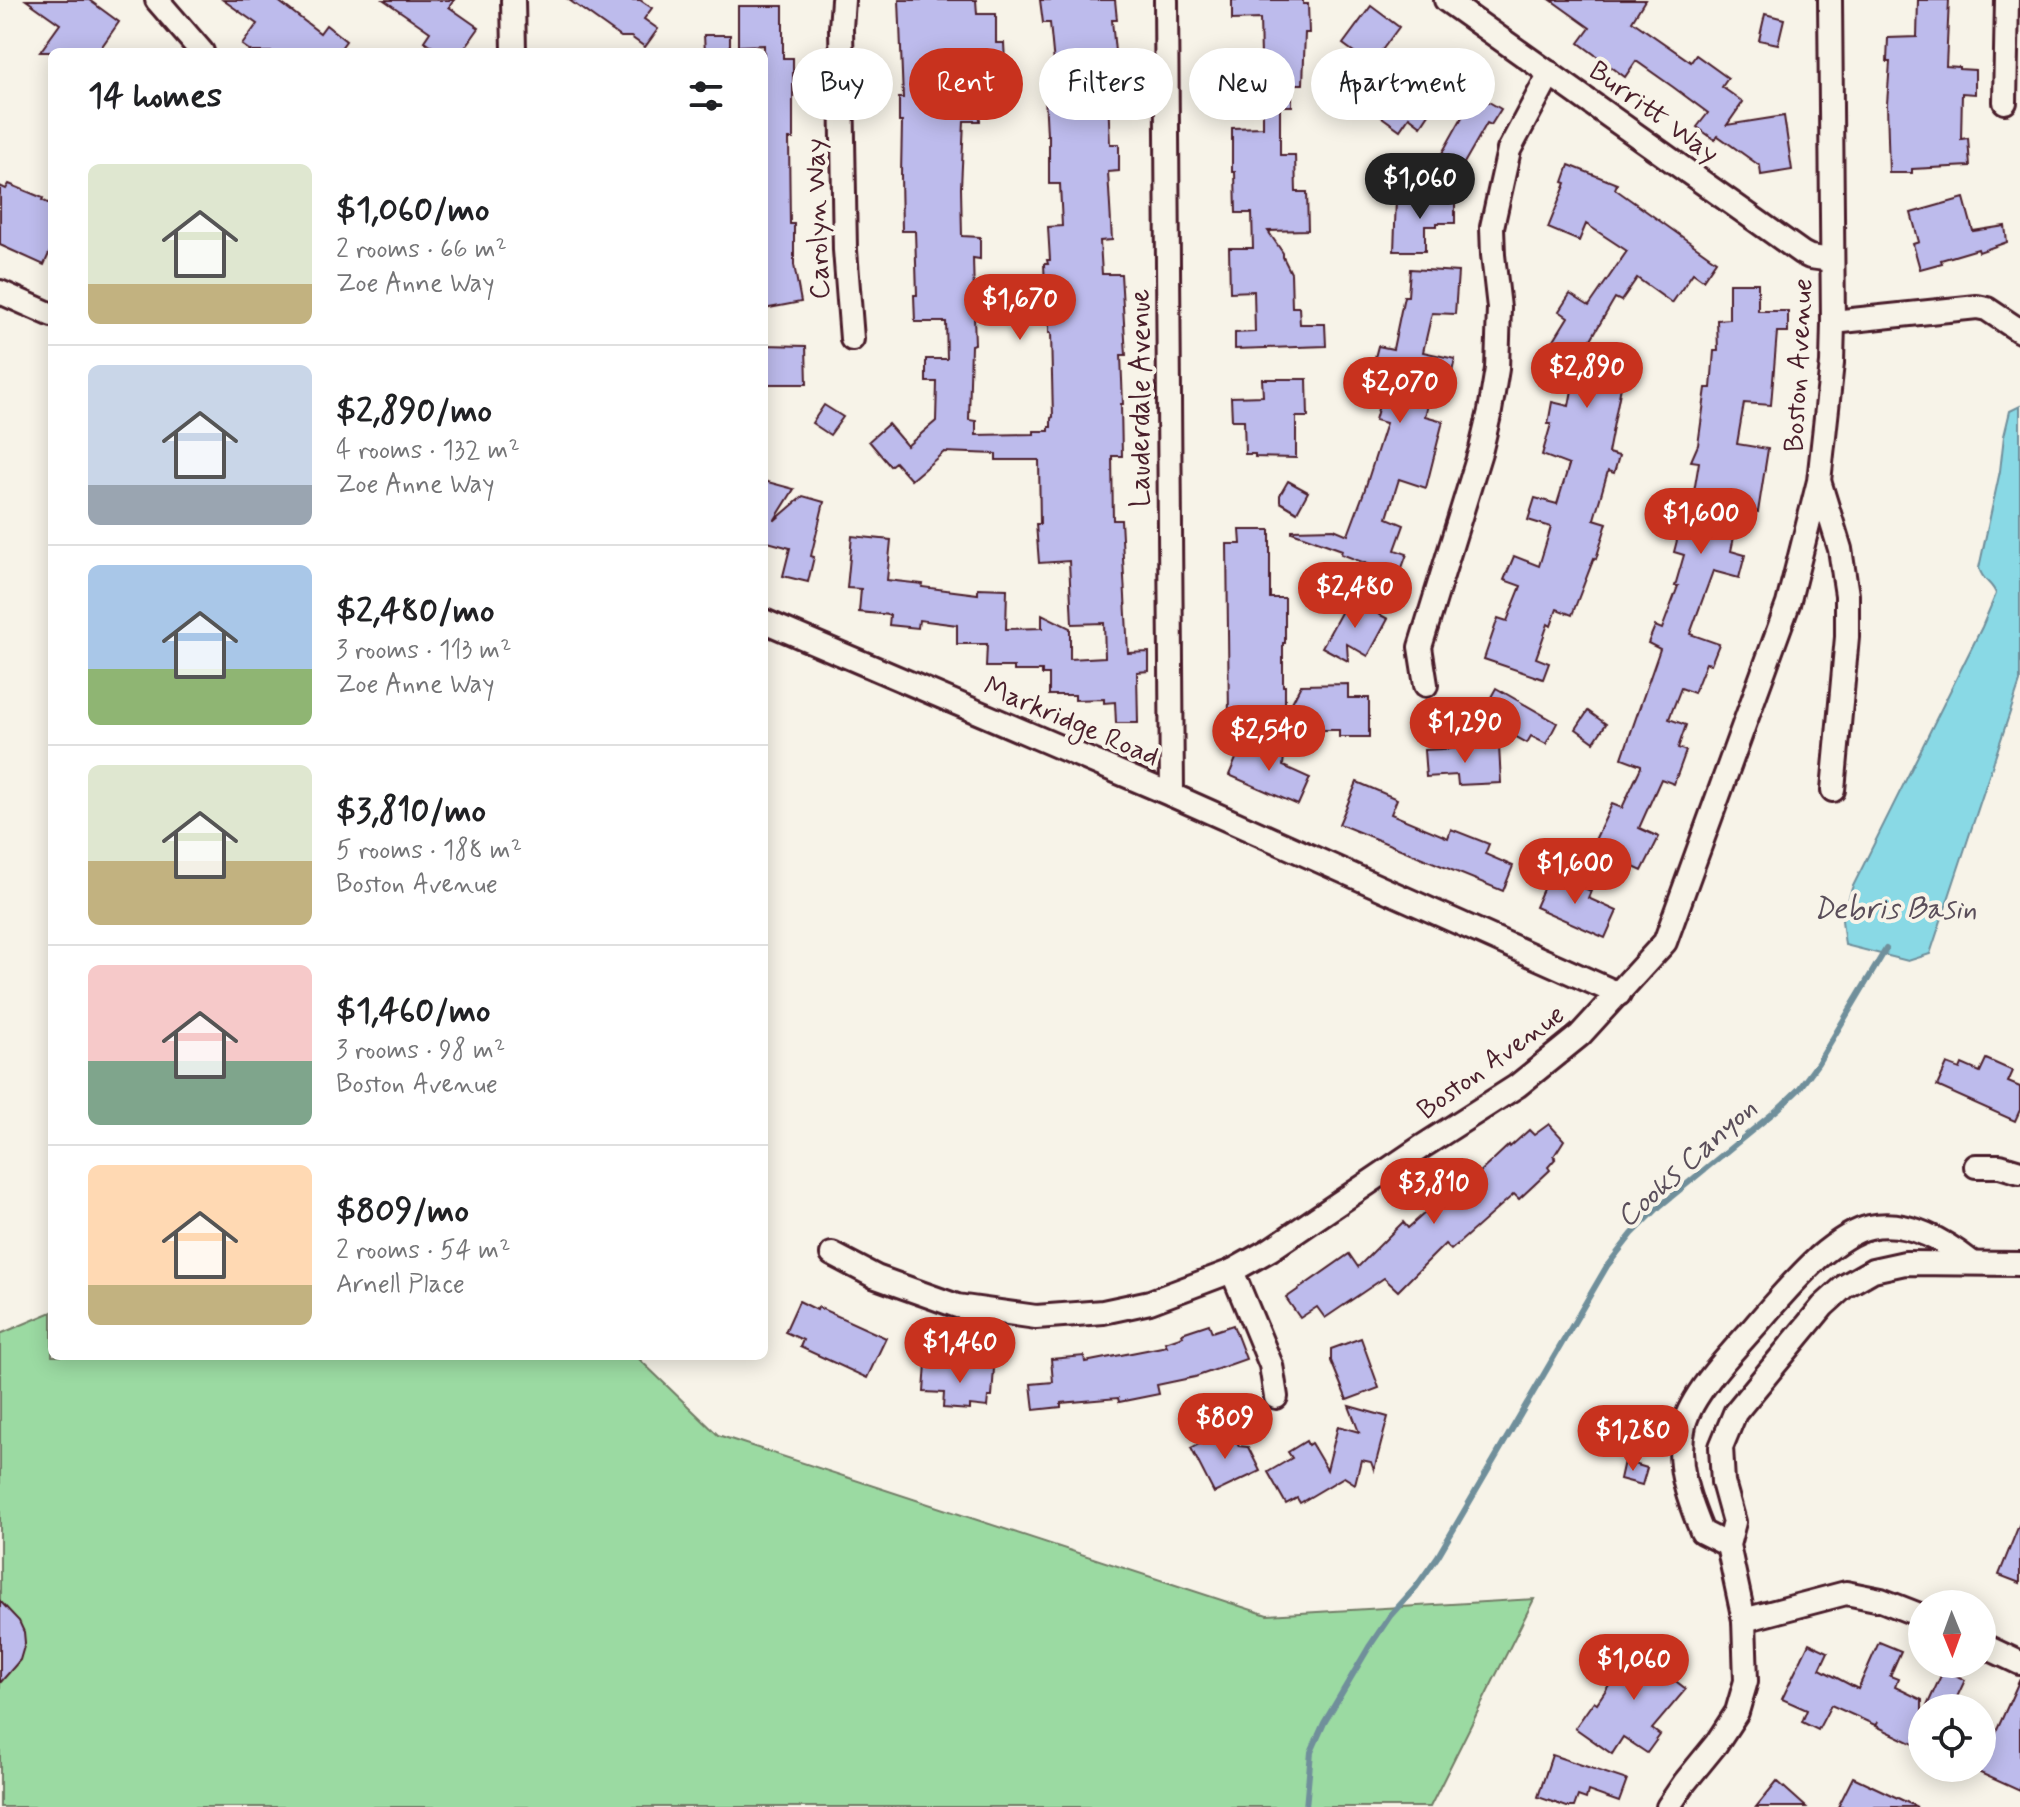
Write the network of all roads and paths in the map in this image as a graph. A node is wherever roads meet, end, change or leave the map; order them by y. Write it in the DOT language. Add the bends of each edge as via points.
graph roads {
  1 [pos="157,0"];
  2 [pos="513,0"];
  3 [pos="843,0"];
  4 [pos="1166,0"];
  5 [pos="1446,0"];
  6 [pos="1830,0"];
  7 [pos="2007,0"];
  8 [pos="199,48"];
  9 [pos="514,48"];
  10 [pos="1550,73"];
  11 [pos="2005,102"];
  12 [pos="1832,260"];
  13 [pos="0,292"];
  14 [pos="48,313"];
  15 [pos="1833,322"];
  16 [pos="2020,331"];
  17 [pos="852,339"];
  18 [pos="1819,481"];
  19 [pos="768,623"];
  20 [pos="1426,685"];
  21 [pos="1833,790"];
  22 [pos="1172,795"];
  23 [pos="1619,994"];
  24 [pos="1976,1166"];
  25 [pos="2020,1172"];
  26 [pos="832,1254"];
  27 [pos="1971,1262"];
  28 [pos="2020,1264"];
  29 [pos="1232,1271"];
  30 [pos="1276,1397"];
  31 [pos="1728,1545"];
  32 [pos="1908,1611"];
  33 [pos="1744,1620"];
  34 [pos="1996,1652"];
  35 [pos="2020,1663"];
  36 [pos="1668,1807"];
  1 -- 8 [label="street"];
  2 -- 9 [label="street"];
  3 -- 17 [label="street, Carolyn Way" via="845,250"];
  4 -- 22 [label="street, Lauderdale Avenue"];
  5 -- 10 [label="street, Burritt Way"];
  6 -- 12 [label="street, Boston Avenue"];
  7 -- 11 [label="street"];
  10 -- 12 [label="street, Burritt Way" via="1802,253"];
  10 -- 20 [label="street" via="1509,150 1492,227 1499,308 1497,369 1481,449 1420,647"];
  12 -- 15 [label="street, Boston Avenue"];
  13 -- 14 [label="street"];
  15 -- 16 [label="street" via="1982,307"];
  15 -- 18 [label="street, Boston Avenue"];
  18 -- 21 [label="street" via="1840,549 1847,595"];
  18 -- 23 [label="street, Boston Avenue" via="1788,604 1665,942"];
  19 -- 22 [label="street, Markridge Road"];
  22 -- 23 [label="street, Markridge Road"];
  23 -- 29 [label="street, Boston Avenue" via="1580,1035 1517,1086"];
  24 -- 25 [label="street"];
  26 -- 29 [label="street, Boston Avenue" via="876,1277 957,1306 1036,1317 1150,1302"];
  27 -- 28 [label="street"];
  27 -- 31 [label="street" via="1905,1263 1873,1270 1823,1306 1735,1413 1721,1447 1723,1482 1734,1522"];
  27 -- 31 [label="street" via="1951,1246 1904,1226 1870,1227 1820,1256 1726,1360 1697,1398 1685,1424 1681,1456 1684,1482 1702,1532"];
  29 -- 30 [label="street" via="1271,1365"];
  31 -- 33 [label="street"];
  32 -- 33 [label="street" via="1846,1593"];
  33 -- 36 [label="street" via="1746,1681 1737,1712"];
  34 -- 35 [label="street"];
}
